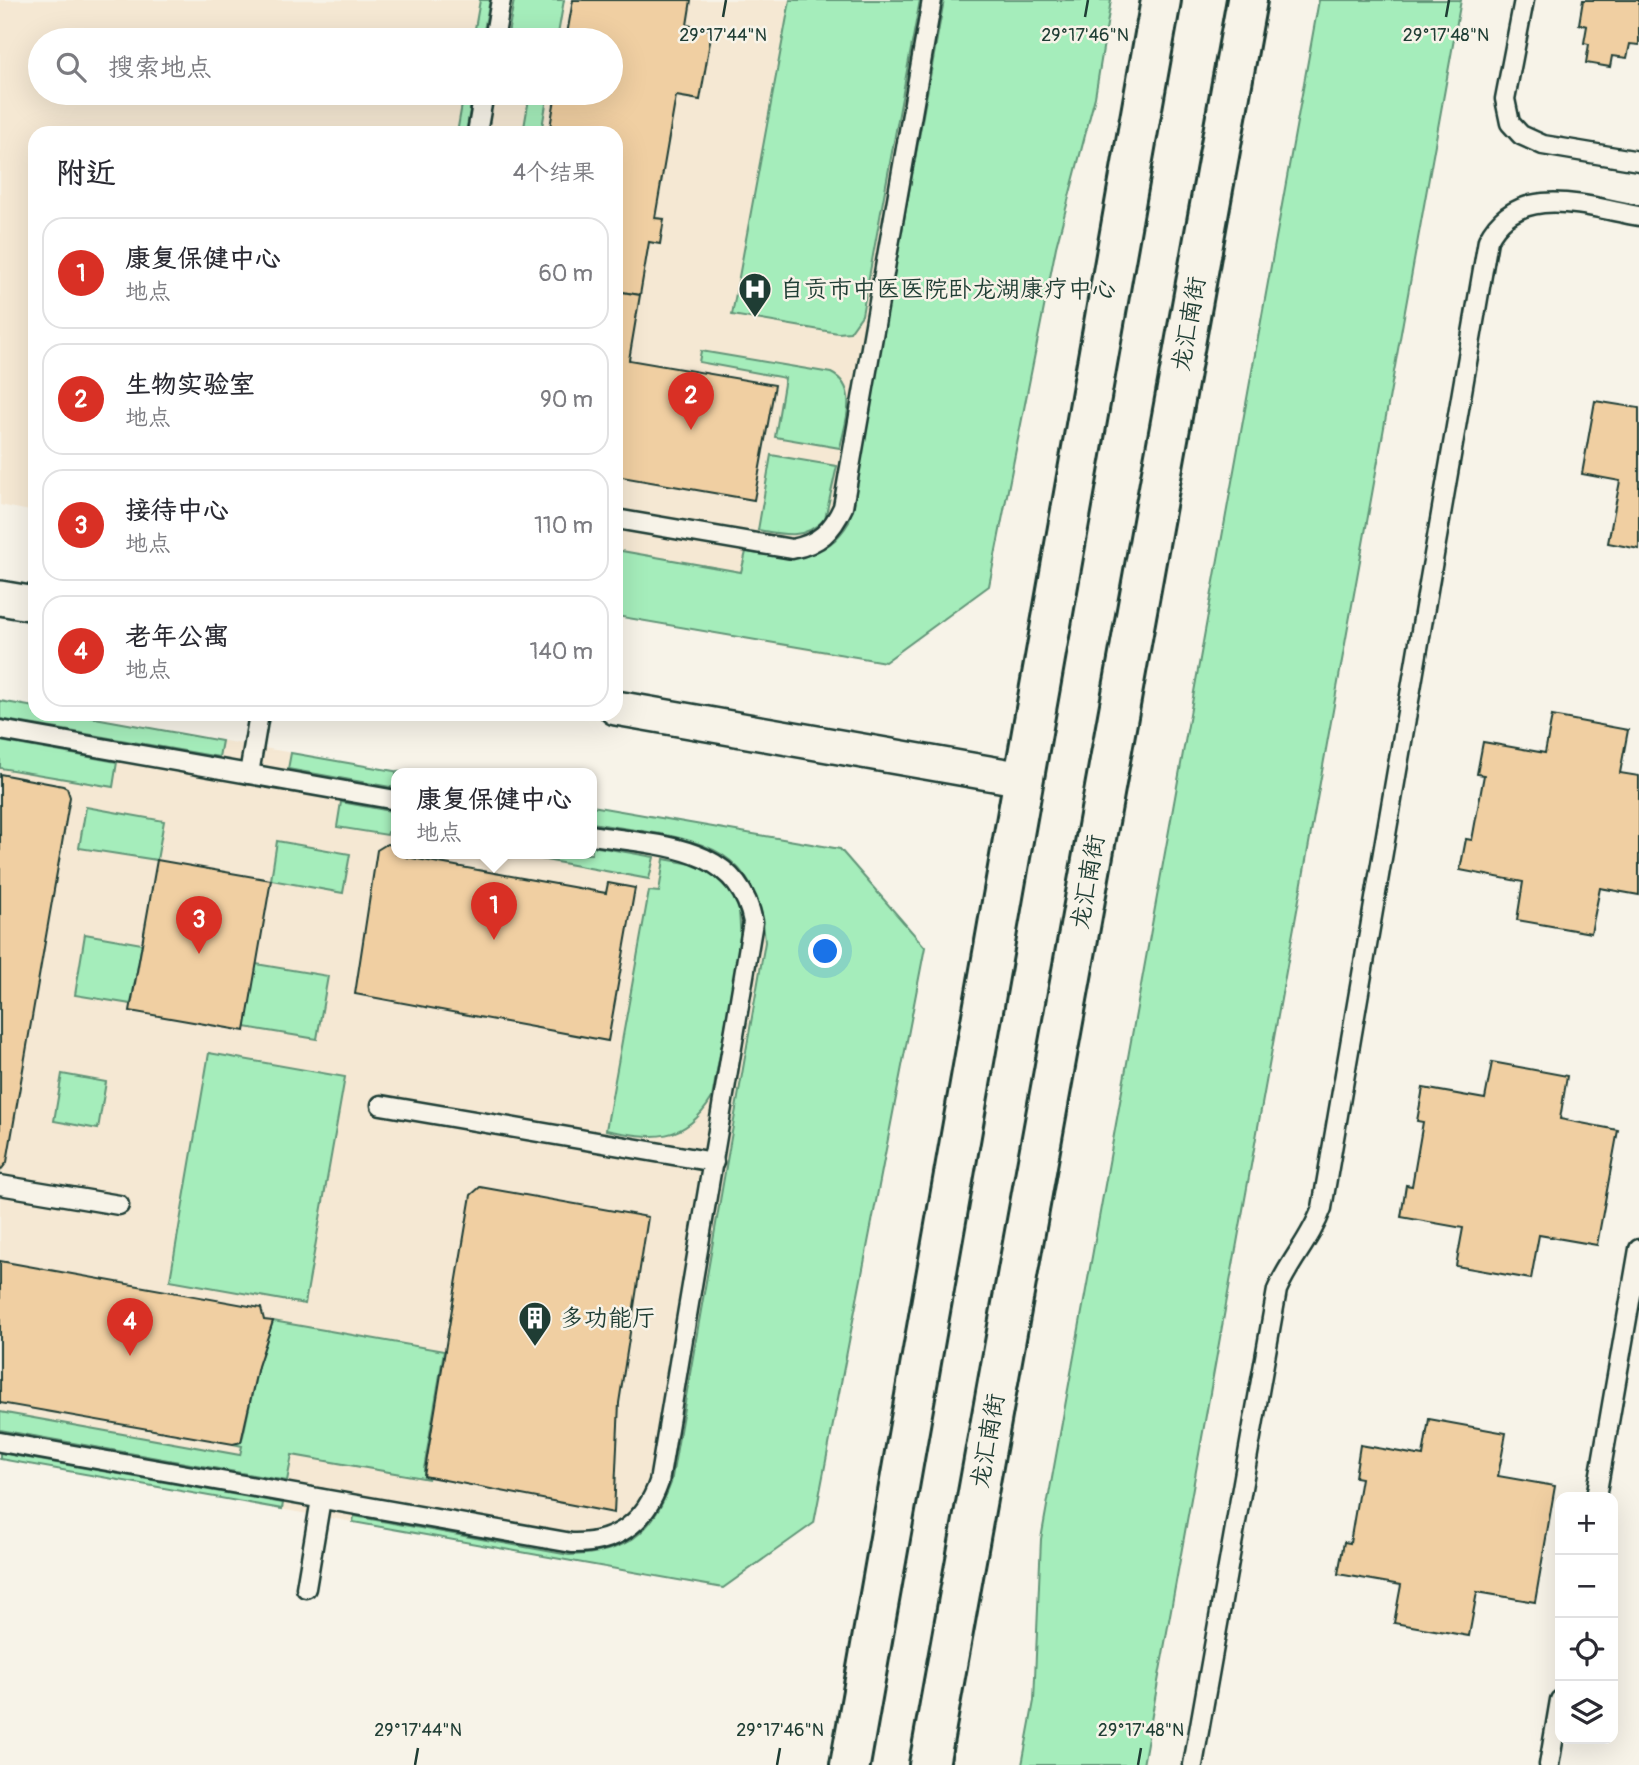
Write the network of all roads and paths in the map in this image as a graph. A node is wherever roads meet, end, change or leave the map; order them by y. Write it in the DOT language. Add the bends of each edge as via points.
graph roads {
  1 [pos="501,0"];
  2 [pos="932,0"];
  3 [pos="1161,0"];
  4 [pos="1247,0"];
  5 [pos="1524,0"];
  6 [pos="496,28"];
  7 [pos="482,105"];
  8 [pos="478,126"];
  9 [pos="1639,161"];
  10 [pos="1639,216"];
  11 [pos="623,520"];
  12 [pos="0,598"];
  13 [pos="28,603"];
  14 [pos="623,709"];
  15 [pos="258,721"];
  16 [pos="0,730"];
  17 [pos="249,774"];
  18 [pos="1023,779"];
  19 [pos="391,799"];
  20 [pos="597,836"];
  21 [pos="381,1105"];
  22 [pos="714,1162"];
  23 [pos="0,1185"];
  24 [pos="119,1205"];
  25 [pos="1639,1250"];
  26 [pos="0,1441"];
  27 [pos="1597,1492"];
  28 [pos="321,1499"];
  29 [pos="306,1588"];
  30 [pos="1555,1730"];
  31 [pos="850,1765"];
  32 [pos="929,1765"];
  33 [pos="1193,1765"];
  34 [pos="1549,1765"];
  1 -- 6 [label="lane"];
  2 -- 11 [label="lane" via="843,507 835,523 810,545 792,548"];
  3 -- 18 [label="main road"];
  4 -- 32 [label="main road, 龙汇南街"];
  5 -- 9 [label="lane" via="1506,99 1510,123 1521,135 1544,145"];
  7 -- 8 [label="lane"];
  10 -- 33 [label="lane" via="1555,201 1536,202 1508,214 1488,240 1322,1208 1307,1244 1286,1268 1277,1290"];
  12 -- 13 [label="street"];
  14 -- 18 [label="street"];
  15 -- 17 [label="lane"];
  16 -- 17 [label="lane"];
  17 -- 19 [label="lane"];
  18 -- 31 [label="main road"];
  20 -- 22 [label="lane" via="704,857 731,875 750,904 753,941"];
  21 -- 22 [label="lane"];
  22 -- 28 [label="lane" via="659,1482 652,1502 622,1533 605,1541 572,1543"];
  23 -- 24 [label="lane"];
  25 -- 27 [label="lane"];
  26 -- 28 [label="lane"];
  28 -- 29 [label="lane"];
  30 -- 34 [label="lane"];
}
